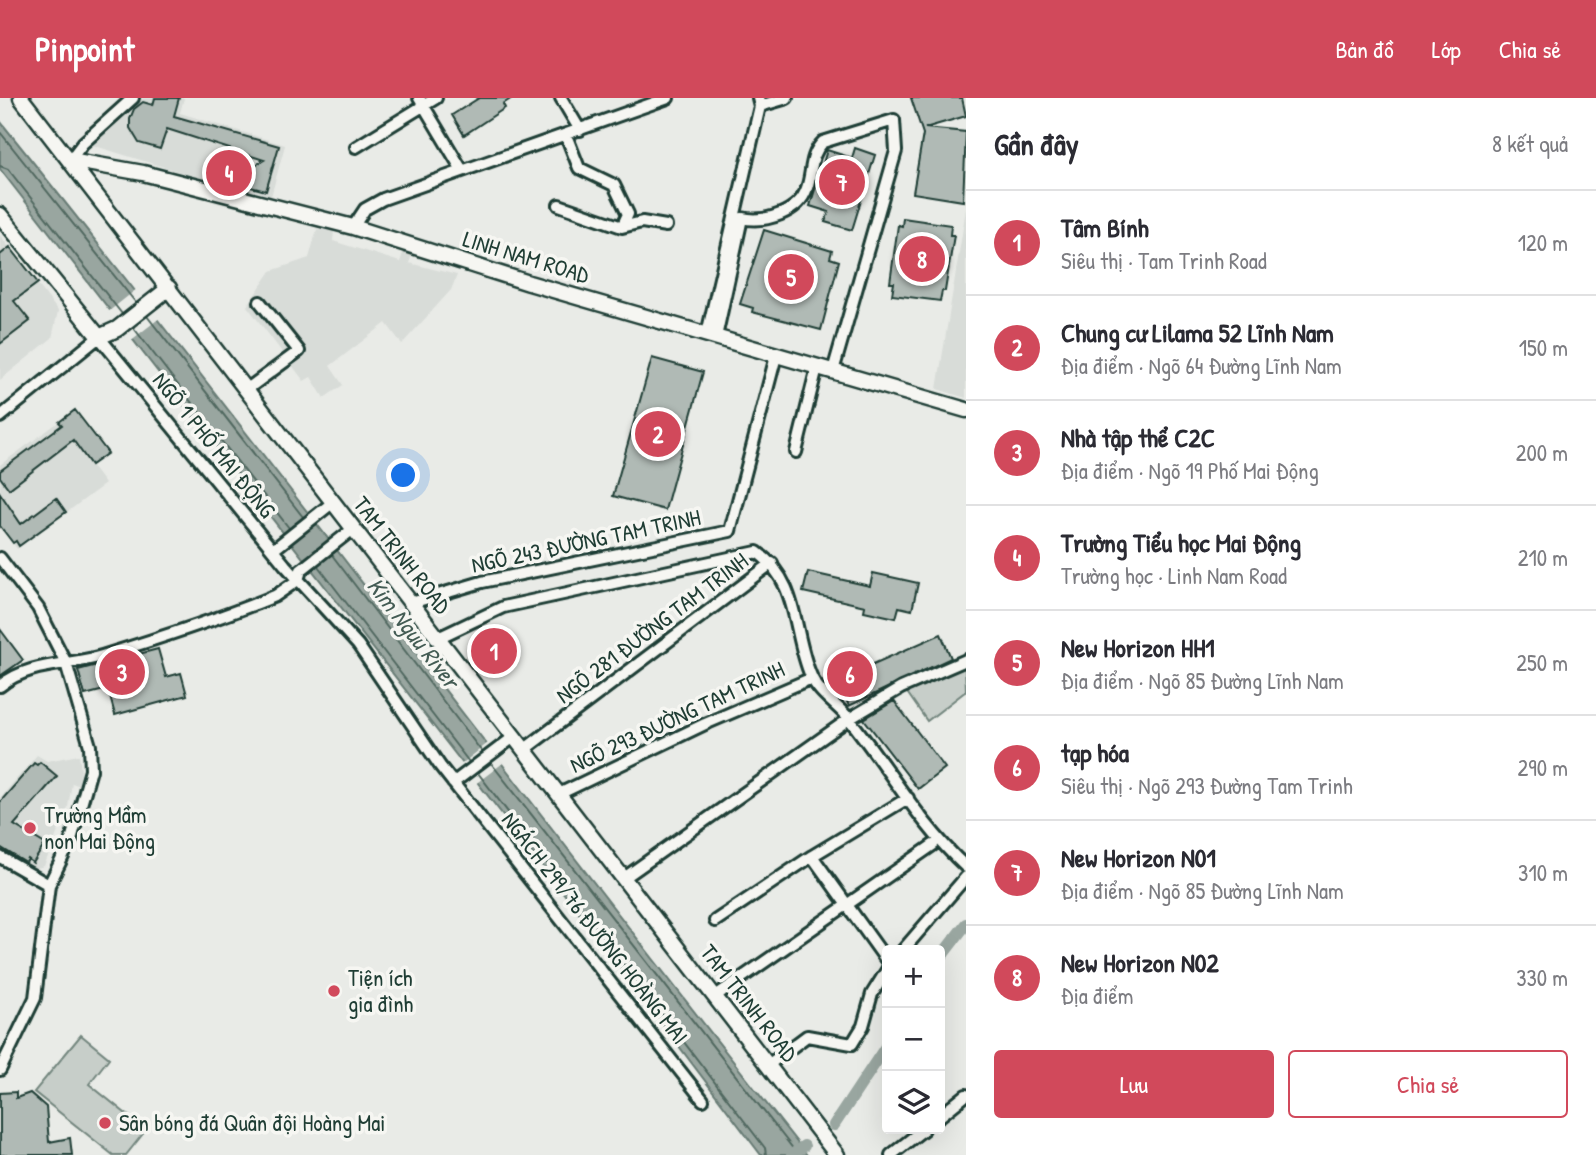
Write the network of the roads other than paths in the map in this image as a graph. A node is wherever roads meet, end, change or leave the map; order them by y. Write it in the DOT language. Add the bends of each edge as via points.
graph roads {
  1 [pos="21,98"];
  2 [pos="133,98"];
  3 [pos="436,98"];
  4 [pos="561,98"];
  5 [pos="668,98"];
  6 [pos="787,98"];
  7 [pos="421,102"];
  8 [pos="759,102"];
  9 [pos="580,130"];
  10 [pos="566,135"];
  11 [pos="356,147"];
  12 [pos="70,160"];
  13 [pos="462,170"];
  14 [pos="559,205"];
  15 [pos="0,215"];
  16 [pos="666,226"];
  17 [pos="353,227"];
  18 [pos="622,227"];
  19 [pos="164,293"];
  20 [pos="260,302"];
  21 [pos="712,336"];
  22 [pos="99,337"];
  23 [pos="776,356"];
  24 [pos="817,367"];
  25 [pos="833,371"];
  26 [pos="246,390"];
  27 [pos="966,410"];
  28 [pos="0,417"];
  29 [pos="796,452"];
  30 [pos="327,507"];
  31 [pos="353,529"];
  32 [pos="272,550"];
  33 [pos="0,558"];
  34 [pos="772,563"];
  35 [pos="298,580"];
  36 [pos="411,603"];
  37 [pos="438,638"];
  38 [pos="966,660"];
  39 [pos="66,663"];
  40 [pos="812,678"];
  41 [pos="0,686"];
  42 [pos="399,707"];
  43 [pos="849,719"];
  44 [pos="515,736"];
  45 [pos="525,749"];
  46 [pos="453,783"];
  47 [pos="559,794"];
  48 [pos="908,798"];
  49 [pos="933,845"];
  50 [pos="811,856"];
  51 [pos="0,857"];
  52 [pos="966,867"];
  53 [pos="966,877"];
  54 [pos="624,878"];
  55 [pos="49,885"];
  56 [pos="845,906"];
  57 [pos="715,921"];
  58 [pos="907,945"];
  59 [pos="882,954"];
  60 [pos="882,978"];
  61 [pos="715,996"];
  62 [pos="768,1065"];
  63 [pos="0,1070"];
  64 [pos="966,1095"];
  65 [pos="703,1100"];
  66 [pos="945,1112"];
  67 [pos="918,1134"];
  68 [pos="837,1155"];
  69 [pos="891,1155"];
  1 -- 12 [label="main road, TAM TRINH ROAD"];
  2 -- 12 [label="street"];
  3 -- 7 [label="street"];
  4 -- 9 [label="street"];
  5 -- 9 [label="street"];
  6 -- 8 [label="street"];
  7 -- 11 [label="street"];
  7 -- 13 [label="street"];
  8 -- 21 [label="street"];
  9 -- 10 [label="street"];
  10 -- 13 [label="street"];
  10 -- 18 [label="street" via="579,168 617,189 628,214"];
  12 -- 17 [label="main road, LINH NAM ROAD" via="143,173"];
  12 -- 19 [label="main road, TAM TRINH ROAD"];
  13 -- 17 [label="street" via="383,199 365,209"];
  14 -- 18 [label="street"];
  15 -- 22 [label="main road"];
  16 -- 18 [label="street" via="642,222"];
  17 -- 21 [label="main road, LINH NAM ROAD"];
  19 -- 22 [label="main road"];
  19 -- 26 [label="main road, TAM TRINH ROAD"];
  20 -- 26 [label="street" via="299,351"];
  21 -- 23 [label="main road, LINH NAM ROAD"];
  21 -- 25 [label="street" via="742,218 766,218 796,204 807,191 815,150 823,142 894,120 896,152"];
  22 -- 28 [label="street"];
  22 -- 32 [label="street, NGÕ 1 PHỐ MAI ĐỘNG"];
  23 -- 24 [label="main road, LINH NAM ROAD"];
  23 -- 36 [label="street, NGÕ 243 ĐƯỜNG TAM TRINH" via="730,531 482,582"];
  24 -- 25 [label="main road, LINH NAM ROAD"];
  24 -- 29 [label="street"];
  25 -- 27 [label="main road, LINH NAM ROAD"];
  26 -- 30 [label="main road, TAM TRINH ROAD"];
  30 -- 31 [label="main road, TAM TRINH ROAD"];
  30 -- 32 [label="street"];
  31 -- 35 [label="street" via="306,566"];
  31 -- 36 [label="main road, TAM TRINH ROAD"];
  32 -- 35 [label="street, NGÕ 1 PHỐ MAI ĐỘNG"];
  33 -- 39 [label="street" via="38,608"];
  34 -- 37 [label="street" via="757,552 503,607"];
  34 -- 40 [label="street, NGÕ 281 ĐƯỜNG TAM TRINH" via="787,585"];
  34 -- 45 [label="street, NGÕ 281 ĐƯỜNG TAM TRINH"];
  35 -- 39 [label="street" via="249,607 99,657"];
  35 -- 42 [label="street, NGÕ 1 PHỐ MAI ĐỘNG" via="358,645"];
  36 -- 37 [label="main road, TAM TRINH ROAD"];
  37 -- 44 [label="main road, TAM TRINH ROAD"];
  38 -- 43 [label="street" via="901,688"];
  39 -- 41 [label="street" via="13,676"];
  39 -- 55 [label="street" via="90,746 91,770 71,840"];
  40 -- 43 [label="street"];
  40 -- 47 [label="street, NGÕ 293 ĐƯỜNG TAM TRINH"];
  42 -- 46 [label="street, NGÁCH 299/76 ĐƯỜNG HOÀNG MAI"];
  43 -- 48 [label="street"];
  43 -- 54 [label="street"];
  44 -- 45 [label="main road, TAM TRINH ROAD"];
  44 -- 46 [label="street"];
  45 -- 47 [label="main road, TAM TRINH ROAD"];
  46 -- 65 [label="street, NGÁCH 299/76 ĐƯỜNG HOÀNG MAI"];
  47 -- 54 [label="main road, TAM TRINH ROAD"];
  48 -- 50 [label="street"];
  48 -- 52 [label="street" via="938,842"];
  49 -- 56 [label="street"];
  50 -- 56 [label="street"];
  50 -- 57 [label="street"];
  51 -- 55 [label="street"];
  53 -- 58 [label="street"];
  54 -- 61 [label="main road, TAM TRINH ROAD"];
  55 -- 63 [label="street" via="35,998"];
  56 -- 59 [label="street"];
  56 -- 61 [label="street"];
  60 -- 62 [label="street" via="852,1044 807,1036"];
  61 -- 62 [label="main road, TAM TRINH ROAD"];
  62 -- 68 [label="main road, TAM TRINH ROAD"];
  64 -- 66 [label="street"];
  67 -- 69 [label="street"];
}
